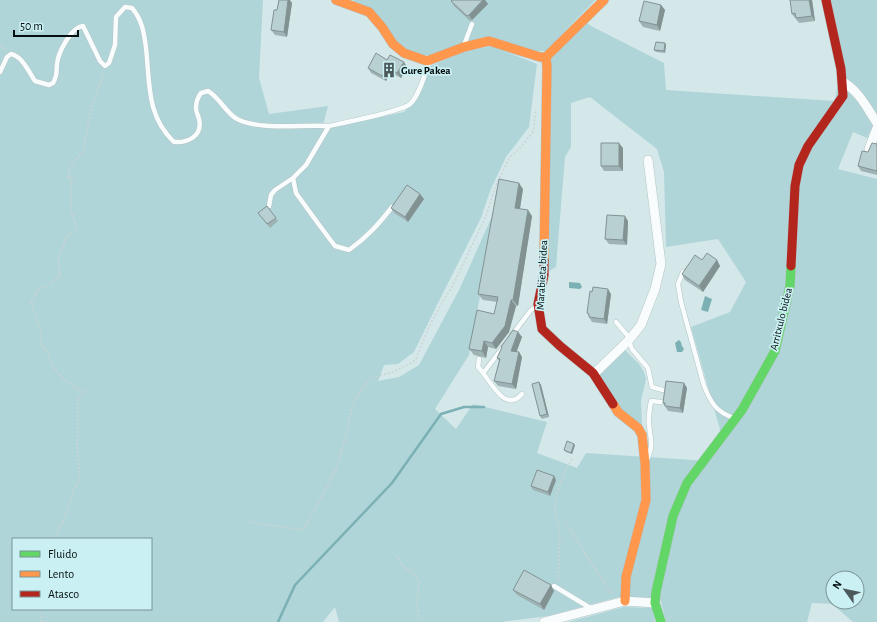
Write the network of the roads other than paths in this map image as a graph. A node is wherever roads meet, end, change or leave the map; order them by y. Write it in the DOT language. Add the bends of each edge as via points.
graph roads {
  1 [pos="336,0"];
  2 [pos="604,0"];
  3 [pos="826,0"];
  4 [pos="472,24"];
  5 [pos="464,47"];
  6 [pos="546,58"];
  7 [pos="429,60"];
  8 [pos="0,72"];
  9 [pos="843,82"];
  10 [pos="877,123"];
  11 [pos="329,126"];
  12 [pos="877,128"];
  13 [pos="869,149"];
  14 [pos="648,160"];
  15 [pos="293,178"];
  16 [pos="269,206"];
  17 [pos="392,207"];
  18 [pos="683,272"];
  19 [pos="538,304"];
  20 [pos="616,322"];
  21 [pos="629,340"];
  22 [pos="479,359"];
  23 [pos="484,372"];
  24 [pos="593,373"];
  25 [pos="663,390"];
  26 [pos="522,394"];
  27 [pos="661,402"];
  28 [pos="736,418"];
  29 [pos="645,463"];
  30 [pos="556,587"];
  31 [pos="621,602"];
  32 [pos="655,603"];
  33 [pos="594,610"];
  34 [pos="544,622"];
  35 [pos="661,622"];
  1 -- 7 [label="street" via="369,12 393,44 404,53"];
  2 -- 6 [label="street"];
  3 -- 9 [label="street, Arritxulo bidea"];
  4 -- 5 [label="lane"];
  5 -- 6 [label="street" via="489,41"];
  5 -- 7 [label="street"];
  6 -- 19 [label="street, Marabieta bidea" via="544,275"];
  7 -- 11 [label="lane" via="420,87 409,105"];
  8 -- 11 [label="lane" via="11,54 21,61 36,81 49,85 53,83 64,44 79,26 83,26 105,66 109,63 115,45 116,17 125,7 132,8 144,31 148,86 155,116 161,128 174,142 183,143 194,138 199,130 200,120 195,109 197,99 201,93 208,91 228,113 246,123 272,126"];
  9 -- 10 [label="street" via="856,92"];
  9 -- 28 [label="street, Arritxulo bidea" via="843,96 808,146 799,165 795,186 790,286 775,351"];
  11 -- 15 [label="lane" via="306,165"];
  12 -- 13 [label="street"];
  14 -- 21 [label="street" via="661,264 641,325"];
  15 -- 16 [label="lane" via="271,195"];
  15 -- 17 [label="lane" via="296,193 317,222 336,246 349,250 378,226"];
  18 -- 28 [label="lane" via="678,284 681,302 704,386 709,399 717,409 724,415"];
  19 -- 23 [label="lane"];
  19 -- 24 [label="street, Marabieta bidea" via="542,329"];
  20 -- 21 [label="lane"];
  21 -- 24 [label="street"];
  21 -- 25 [label="lane" via="632,348 648,368 652,387"];
  22 -- 23 [label="lane" via="478,367"];
  23 -- 26 [label="lane" via="487,380 503,398 514,401"];
  24 -- 29 [label="street, Marabieta bidea" via="618,412 638,428 642,435"];
  27 -- 29 [label="lane" via="651,401 649,423 652,448"];
  28 -- 32 [label="street, Arritxulo bidea" via="687,483 673,516"];
  29 -- 31 [label="street, Marabieta bidea" via="646,500"];
  30 -- 33 [label="lane"];
  31 -- 32 [label="street"];
  31 -- 33 [label="street"];
  32 -- 35 [label="street, Arritxulo bidea"];
  33 -- 34 [label="street"];
}
